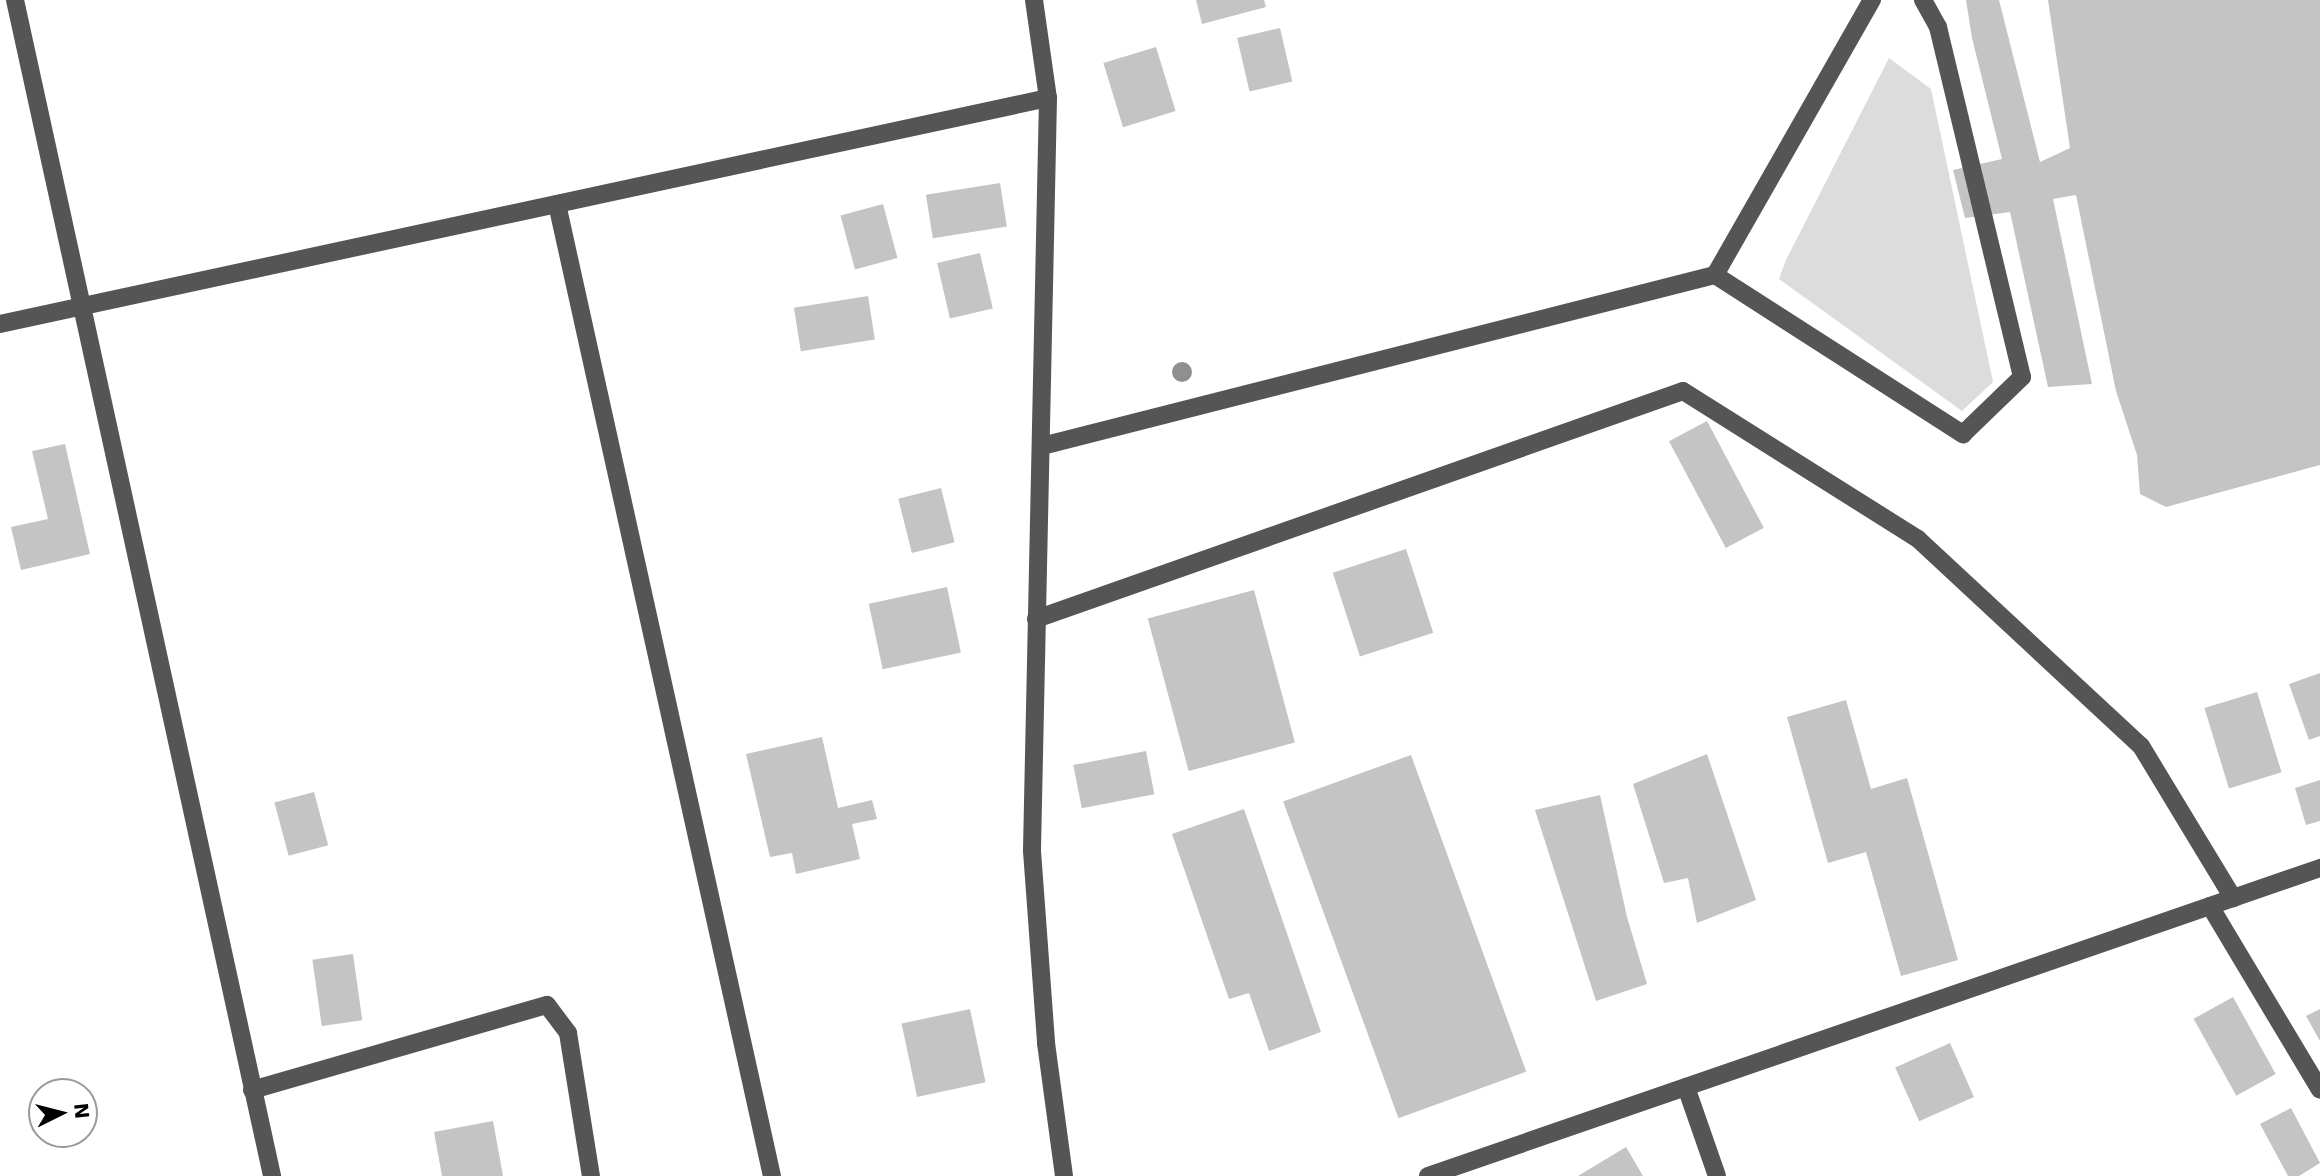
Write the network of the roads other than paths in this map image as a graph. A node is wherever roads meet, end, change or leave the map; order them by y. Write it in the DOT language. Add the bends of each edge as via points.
graph roads {
  1 [pos="15,0"];
  2 [pos="1034,0"];
  3 [pos="1872,0"];
  4 [pos="1923,0"];
  5 [pos="1048,98"];
  6 [pos="557,204"];
  7 [pos="1715,275"];
  8 [pos="80,307"];
  9 [pos="0,324"];
  10 [pos="1042,446"];
  11 [pos="1036,620"];
  12 [pos="2320,868"];
  13 [pos="2233,898"];
  14 [pos="2210,906"];
  15 [pos="1686,1087"];
  16 [pos="252,1090"];
  17 [pos="2320,1090"];
  18 [pos="272,1176"];
  19 [pos="591,1176"];
  20 [pos="772,1176"];
  21 [pos="1064,1176"];
  22 [pos="1428,1176"];
  23 [pos="1717,1176"];
  1 -- 8 [label="street"];
  2 -- 5 [label="street"];
  3 -- 7 [label="street"];
  4 -- 7 [label="street" via="1938,27 2022,377 1963,434"];
  5 -- 6 [label="street"];
  5 -- 10 [label="street"];
  6 -- 8 [label="street"];
  6 -- 20 [label="street"];
  7 -- 10 [label="street"];
  8 -- 9 [label="street"];
  8 -- 16 [label="street"];
  10 -- 11 [label="street"];
  11 -- 13 [label="street" via="1684,391 1918,538 2141,746"];
  11 -- 21 [label="street" via="1032,851 1046,1043"];
  12 -- 13 [label="street"];
  13 -- 14 [label="street"];
  14 -- 15 [label="street"];
  14 -- 17 [label="street"];
  15 -- 22 [label="street"];
  15 -- 23 [label="street"];
  16 -- 18 [label="street"];
  16 -- 19 [label="street" via="547,1005 568,1033"];
}
